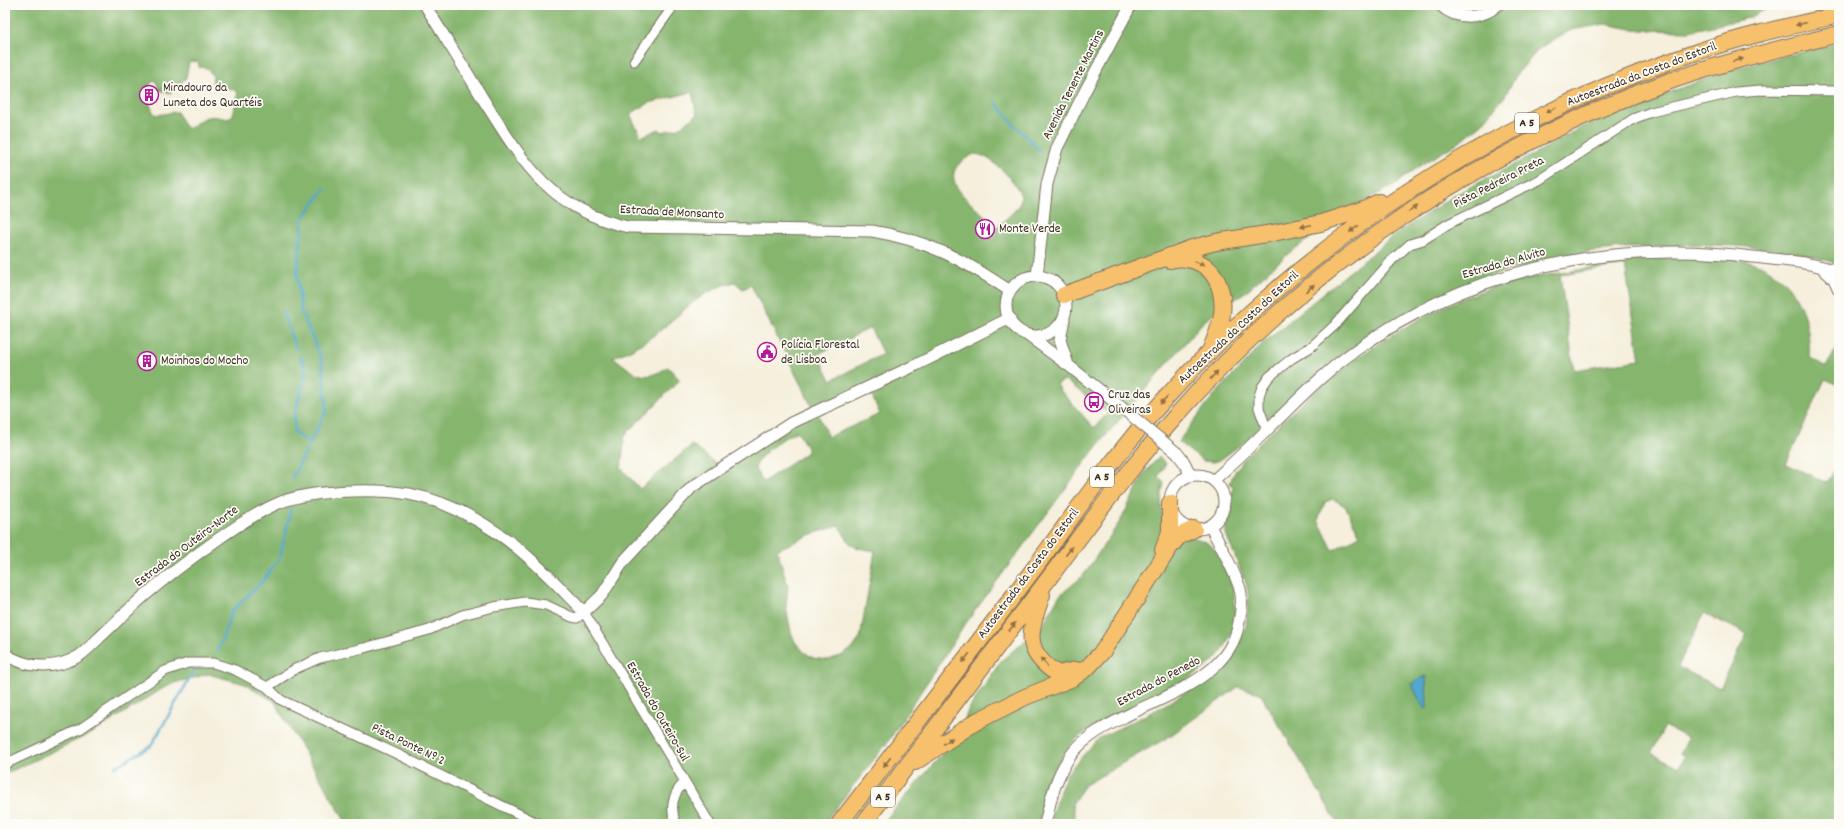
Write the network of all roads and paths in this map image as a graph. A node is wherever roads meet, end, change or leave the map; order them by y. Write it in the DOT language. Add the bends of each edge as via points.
graph roads {
  1 [pos="425,5"];
  2 [pos="674,5"];
  3 [pos="1131,5"];
  4 [pos="1440,5"];
  5 [pos="1498,5"];
  6 [pos="1839,15"];
  7 [pos="1839,34"];
  8 [pos="634,61"];
  9 [pos="1839,91"];
  10 [pos="1420,182"];
  11 [pos="1161,261"];
  12 [pos="1818,266"];
  13 [pos="1839,272"];
  14 [pos="1037,276"];
  15 [pos="1839,290"];
  16 [pos="1010,291"];
  17 [pos="1064,295"];
  18 [pos="1064,317"];
  19 [pos="1010,318"];
  20 [pos="1020,331"];
  21 [pos="1210,352"];
  22 [pos="1068,365"];
  23 [pos="1267,430"];
  24 [pos="1191,476"];
  25 [pos="1214,480"];
  26 [pos="1170,503"];
  27 [pos="1210,526"];
  28 [pos="1194,529"];
  29 [pos="1046,582"];
  30 [pos="584,612"];
  31 [pos="5,654"];
  32 [pos="267,687"];
  33 [pos="5,764"];
  34 [pos="904,770"];
  35 [pos="684,783"];
  36 [pos="539,824"];
  37 [pos="676,824"];
  38 [pos="710,824"];
  39 [pos="839,824"];
  40 [pos="863,824"];
  41 [pos="1045,824"];
  1 -- 16 [label="street, Estrada de Monsanto" via="521,158 546,187 578,209 628,227 872,231 897,235 921,242 961,260"];
  2 -- 8 [label="street"];
  3 -- 14 [label="street, Avenida Tenente Martins" via="1057,148 1047,184"];
  4 -- 5 [label="street" via="1453,14 1471,17"];
  6 -- 10 [label="highway, Autoestrada da Costa do Estoril / A 5, one-way" via="1724,44 1628,77 1554,108"];
  29 -- 7 [label="highway, Autoestrada da Costa do Estoril / A 5, one-way" via="1175,417 1223,366 1284,309 1386,227 1495,160 1607,106 1717,66"];
  9 -- 23 [label="street, Pista Pedreira Preta" via="1736,92 1639,116 1612,131 1540,180 1448,224 1423,240 1410,244 1386,265 1335,325 1311,347 1269,377 1259,396 1259,408"];
  10 -- 11 [label="highway, one-way" via="1361,210 1321,223 1216,242 1192,248"];
  10 -- 21 [label="highway, Autoestrada da Costa do Estoril / A 5, one-way" via="1336,242 1272,294"];
  11 -- 17 [label="highway"];
  11 -- 21 [label="highway, one-way" via="1195,261 1208,269 1218,281 1222,294 1222,315"];
  12 -- 13 [label="street, Estrada do Alvito"];
  12 -- 15 [label="street" via="1832,276"];
  12 -- 23 [label="street, Estrada do Alvito" via="1710,252 1647,251 1576,259 1509,275 1463,290 1372,338 1328,371"];
  14 -- 16 [label="street" via="1022,280"];
  14 -- 17 [label="street" via="1054,281"];
  16 -- 19 [label="street" via="1007,302"];
  17 -- 18 [label="street"];
  18 -- 20 [label="street" via="1055,329 1042,335"];
  18 -- 22 [label="street" via="1060,340"];
  19 -- 20 [label="street"];
  19 -- 30 [label="street" via="791,423 692,487 624,562 602,595"];
  20 -- 22 [label="street"];
  21 -- 39 [label="highway, Autoestrada da Costa do Estoril / A 5, one-way" via="1162,402 1096,484"];
  22 -- 24 [label="street, bridge" via="1177,453"];
  23 -- 25 [label="street, Estrada do Alvito"];
  24 -- 25 [label="street" via="1205,476"];
  24 -- 26 [label="street" via="1181,480 1174,488"];
  25 -- 27 [label="street" via="1221,488 1224,504 1222,515"];
  26 -- 28 [label="street" via="1175,519 1184,526"];
  26 -- 29 [label="highway, one-way" via="1170,532 1165,547 1100,648 1086,664 1074,672 1058,674 1035,653 1030,635"];
  27 -- 28 [label="street"];
  27 -- 41 [label="street, Estrada do Penedo" via="1232,567 1240,590 1241,613 1232,647 1210,671 1195,681 1088,737 1062,767 1053,788"];
  34 -- 28 [label="highway, one-way" via="977,721 1025,697 1073,678 1088,667 1103,651 1170,547 1179,536"];
  34 -- 29 [label="highway, Autoestrada da Costa do Estoril / A 5, one-way"];
  30 -- 31 [label="street, Estrada do Outeiro-Norte" via="533,560 496,532 465,514 409,494 339,492 283,502 238,524 144,595 86,650 70,660 49,666 32,666"];
  30 -- 32 [label="street" via="577,618 546,605 525,602 462,614 430,630 320,658 295,669"];
  30 -- 35 [label="street, Estrada do Outeiro-Sul"];
  32 -- 33 [label="street, Pista Ponte Nº 2" via="235,670 213,663 188,663 165,671 80,730"];
  32 -- 36 [label="street, Pista Ponte Nº 2" via="281,700"];
  34 -- 40 [label="highway, Autoestrada da Costa do Estoril / A 5"];
  35 -- 37 [label="street" via="677,789 673,799"];
  35 -- 38 [label="street, Estrada do Outeiro-Sul"];
}
